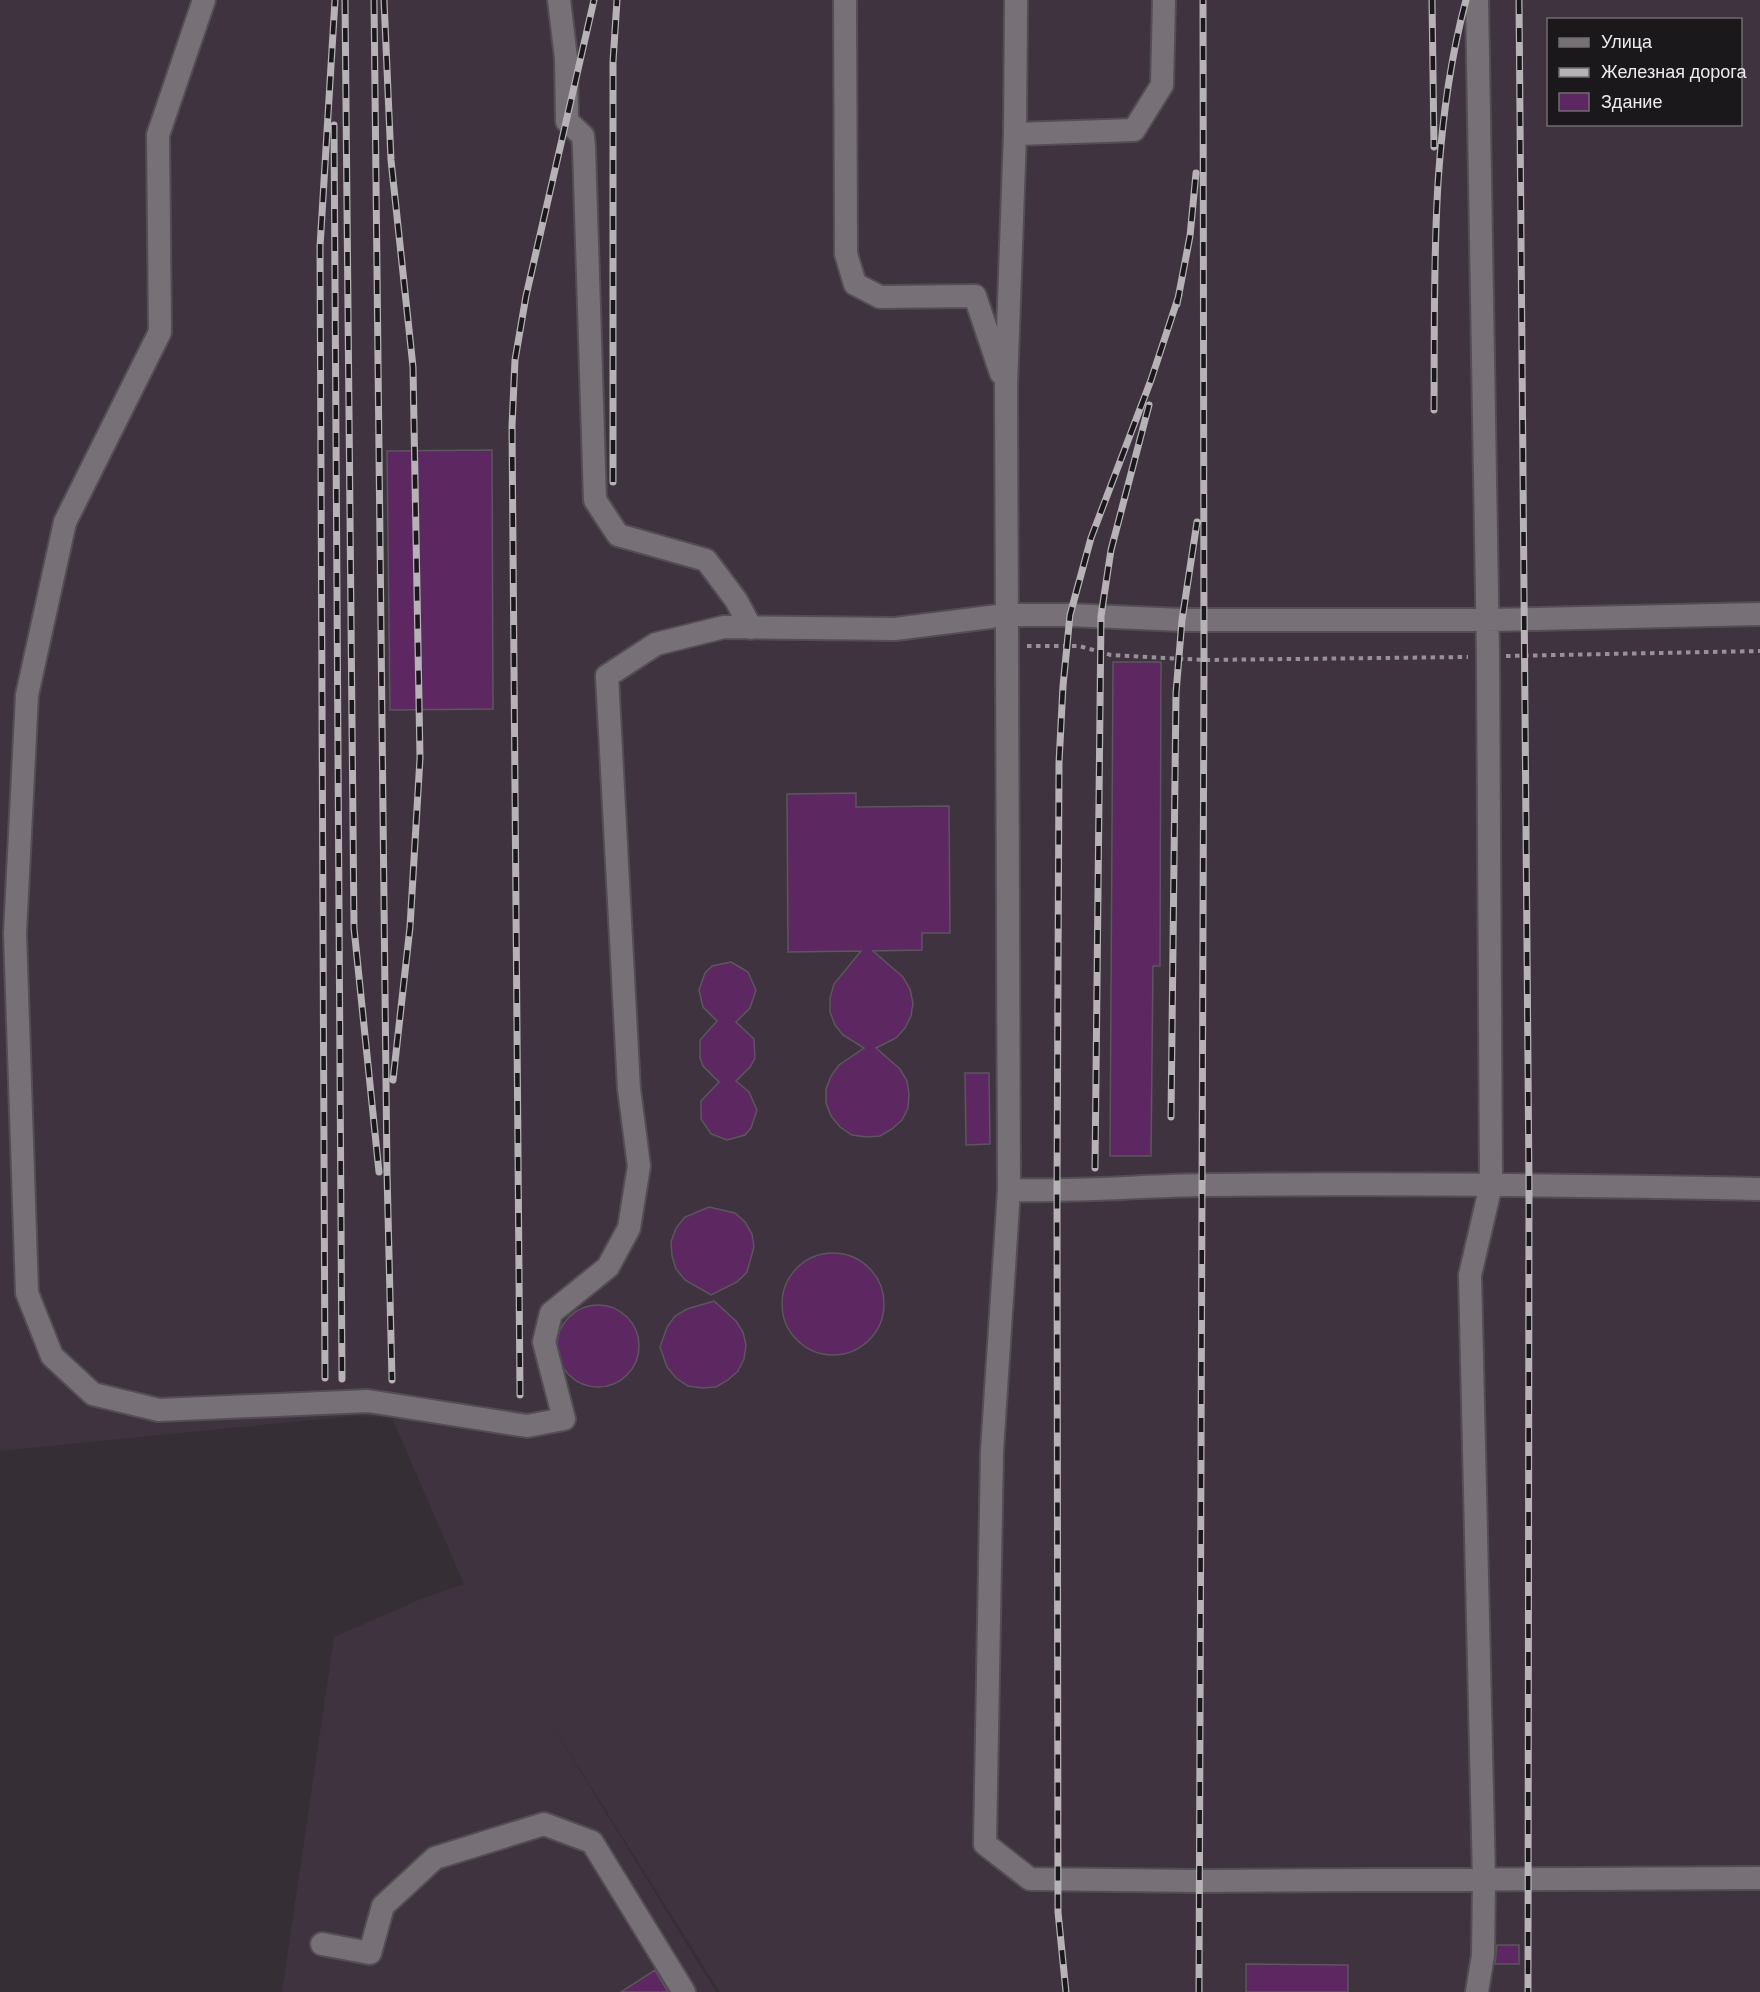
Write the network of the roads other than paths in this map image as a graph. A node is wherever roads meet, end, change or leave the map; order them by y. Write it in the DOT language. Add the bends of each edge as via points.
graph roads {
  1 [pos="204,0"];
  2 [pos="559,0"];
  3 [pos="845,0"];
  4 [pos="1016,0"];
  5 [pos="1164,0"];
  6 [pos="1478,0"];
  7 [pos="1015,134"];
  8 [pos="1006,386"];
  9 [pos="1006,615"];
  10 [pos="1760,615"];
  11 [pos="1487,620"];
  12 [pos="751,628"];
  13 [pos="1491,1185"];
  14 [pos="1760,1189"];
  15 [pos="1009,1190"];
  16 [pos="1760,1878"];
  17 [pos="1484,1879"];
  18 [pos="322,1944"];
  19 [pos="684,1992"];
  20 [pos="1477,1992"];
  1 -- 12 [label="lane" via="158,135 160,332 65,522 27,695 15,933 27,1293 52,1356 93,1394 159,1410 368,1401 526,1426 564,1419 544,1342 551,1313 608,1267 629,1228 639,1166 629,1089 607,676 656,644 724,627"];
  2 -- 12 [label="lane" via="566,58 567,121 583,136 584,148 595,500 618,535 706,560"];
  3 -- 8 [label="lane" via="846,254 855,284 880,297 975,296"];
  4 -- 7 [label="lane"];
  5 -- 7 [label="lane" via="1162,85 1134,130"];
  6 -- 11 [label="lane"];
  7 -- 8 [label="lane"];
  8 -- 9 [label="lane"];
  9 -- 11 [label="lane" via="1182,620"];
  9 -- 12 [label="lane" via="895,628"];
  9 -- 15 [label="lane"];
  10 -- 11 [label="lane"];
  11 -- 13 [label="lane"];
  13 -- 14 [label="lane"];
  13 -- 15 [label="lane"];
  13 -- 17 [label="lane" via="1470,1275"];
  15 -- 17 [label="lane" via="993,1451 985,1844 1029,1879"];
  16 -- 17 [label="lane"];
  17 -- 20 [label="lane" via="1483,1955"];
  18 -- 19 [label="lane" via="370,1953 383,1906 435,1858 544,1824 592,1842"];
}
